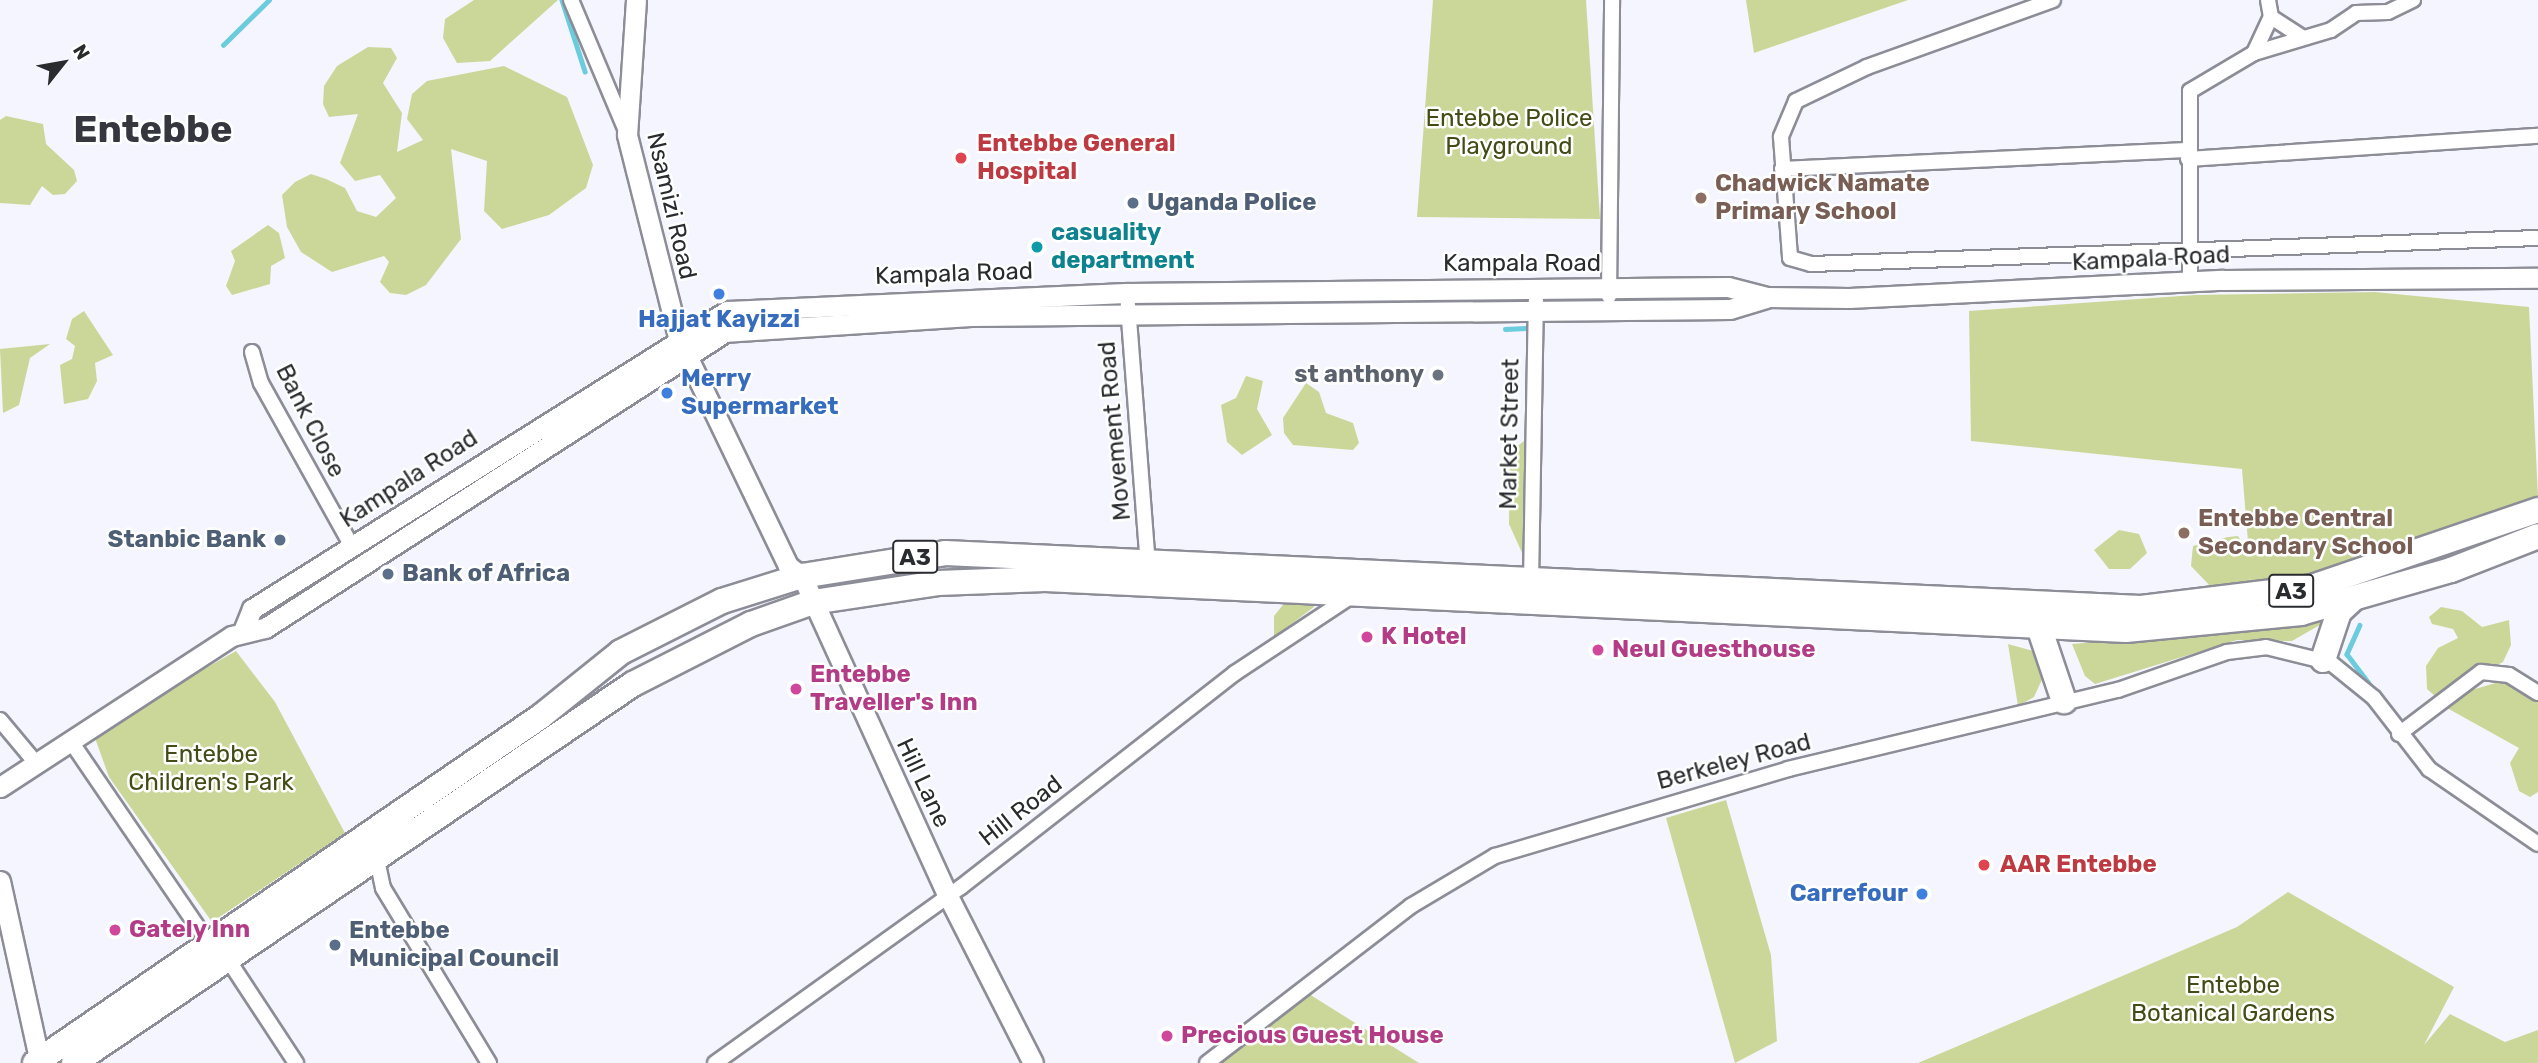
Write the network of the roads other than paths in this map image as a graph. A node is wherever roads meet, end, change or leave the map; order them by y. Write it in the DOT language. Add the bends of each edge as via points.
graph roads {
  1 [pos="571,0"];
  2 [pos="636,0"];
  3 [pos="1612,0"];
  4 [pos="2053,0"];
  5 [pos="2268,0"];
  6 [pos="2413,0"];
  7 [pos="2271,17"];
  8 [pos="2302,37"];
  9 [pos="2254,53"];
  10 [pos="627,135"];
  11 [pos="2538,136"];
  12 [pos="2188,155"];
  13 [pos="1782,169"];
  14 [pos="2538,238"];
  15 [pos="2188,248"];
  16 [pos="2538,278"];
  17 [pos="2190,281"];
  18 [pos="1536,288"];
  19 [pos="1608,288"];
  20 [pos="1127,293"];
  21 [pos="1767,298"];
  22 [pos="899,299"];
  23 [pos="1610,312"];
  24 [pos="1535,313"];
  25 [pos="1127,316"];
  26 [pos="899,319"];
  27 [pos="682,344"];
  28 [pos="252,352"];
  29 [pos="2538,510"];
  30 [pos="2538,536"];
  31 [pos="351,545"];
  32 [pos="1148,564"];
  33 [pos="802,576"];
  34 [pos="1531,582"];
  35 [pos="1354,594"];
  36 [pos="2352,600"];
  37 [pos="813,602"];
  38 [pos="2036,617"];
  39 [pos="243,631"];
  40 [pos="2327,662"];
  41 [pos="2538,693"];
  42 [pos="2064,701"];
  43 [pos="0,720"];
  44 [pos="2399,734"];
  45 [pos="70,740"];
  46 [pos="36,763"];
  47 [pos="0,787"];
  48 [pos="2538,844"];
  49 [pos="376,855"];
  50 [pos="0,881"];
  51 [pos="948,896"];
  52 [pos="219,953"];
  53 [pos="38,1062"];
  54 [pos="718,1062"];
  55 [pos="75,1063"];
  56 [pos="296,1063"];
  57 [pos="489,1063"];
  58 [pos="1033,1063"];
  59 [pos="1207,1063"];
  1 -- 10 [label="street"];
  2 -- 10 [label="main road, Nsamizi Road"];
  3 -- 19 [label="street"];
  4 -- 13 [label="street" via="1807,91 1786,116"];
  5 -- 7 [label="street"];
  6 -- 8 [label="street" via="2388,12 2356,13 2331,30"];
  7 -- 8 [label="street"];
  7 -- 9 [label="street"];
  8 -- 9 [label="street"];
  9 -- 12 [label="street" via="2190,91"];
  10 -- 27 [label="main road, Nsamizi Road"];
  11 -- 12 [label="street"];
  12 -- 13 [label="street"];
  12 -- 15 [label="street"];
  13 -- 15 [label="street" via="1785,250 1798,263"];
  14 -- 15 [label="street"];
  15 -- 17 [label="street"];
  16 -- 17 [label="main road, Kampala Road"];
  17 -- 21 [label="main road, Kampala Road"];
  18 -- 19 [label="main road, Kampala Road"];
  18 -- 20 [label="main road, Kampala Road"];
  18 -- 24 [label="street, Market Street"];
  19 -- 21 [label="main road, Kampala Road" via="1728,287"];
  19 -- 23 [label="street"];
  20 -- 22 [label="main road, Kampala Road"];
  20 -- 25 [label="street, Movement Road"];
  21 -- 23 [label="main road, Kampala Road" via="1731,309"];
  22 -- 26 [label="main road"];
  22 -- 27 [label="main road, Kampala Road" via="727,311"];
  23 -- 24 [label="main road, Kampala Road"];
  24 -- 25 [label="main road, Kampala Road"];
  24 -- 34 [label="street, Market Street"];
  25 -- 26 [label="main road, Kampala Road"];
  25 -- 32 [label="street, Movement Road"];
  26 -- 27 [label="main road, Kampala Road" via="738,329"];
  27 -- 31 [label="main road, Kampala Road"];
  27 -- 33 [label="main road, Hill Lane" via="788,566"];
  27 -- 39 [label="main road, Kampala Road" via="265,628"];
  28 -- 31 [label="street, Bank Close" via="261,383"];
  29 -- 38 [label="highway, A3" via="2312,587"];
  30 -- 36 [label="highway, A3"];
  31 -- 39 [label="main road, Kampala Road" via="252,610"];
  32 -- 33 [label="highway, A3" via="945,553"];
  32 -- 34 [label="highway, A3"];
  33 -- 37 [label="main road, Hill Lane"];
  33 -- 52 [label="highway, A3" via="722,601 621,652"];
  34 -- 38 [label="highway, A3"];
  35 -- 37 [label="highway, A3" via="1045,579 939,583"];
  35 -- 38 [label="highway, A3"];
  35 -- 51 [label="street, Hill Road" via="1235,673"];
  36 -- 38 [label="highway, A3" via="2233,623"];
  36 -- 40 [label="highway" via="2339,612"];
  37 -- 49 [label="highway, A3" via="751,624 634,684"];
  37 -- 51 [label="main road, Hill Lane"];
  38 -- 42 [label="highway"];
  39 -- 45 [label="main road, Kampala Road"];
  40 -- 42 [label="street, Berkeley Road" via="2266,647 2227,652 2118,690"];
  40 -- 44 [label="street" via="2374,698"];
  41 -- 44 [label="street" via="2509,675 2481,672"];
  42 -- 59 [label="street, Berkeley Road" via="1788,769 1495,856 1411,906"];
  43 -- 46 [label="street"];
  44 -- 48 [label="street" via="2446,784"];
  45 -- 46 [label="main road, Kampala Road"];
  45 -- 52 [label="street"];
  46 -- 47 [label="main road, Kampala Road"];
  49 -- 52 [label="highway, A3"];
  49 -- 57 [label="street" via="383,888"];
  50 -- 53 [label="main road"];
  51 -- 54 [label="street, Hill Road"];
  51 -- 58 [label="main road, Hill Lane"];
  52 -- 53 [label="highway, A3"];
  52 -- 55 [label="highway, A3"];
  52 -- 56 [label="street"];
}
